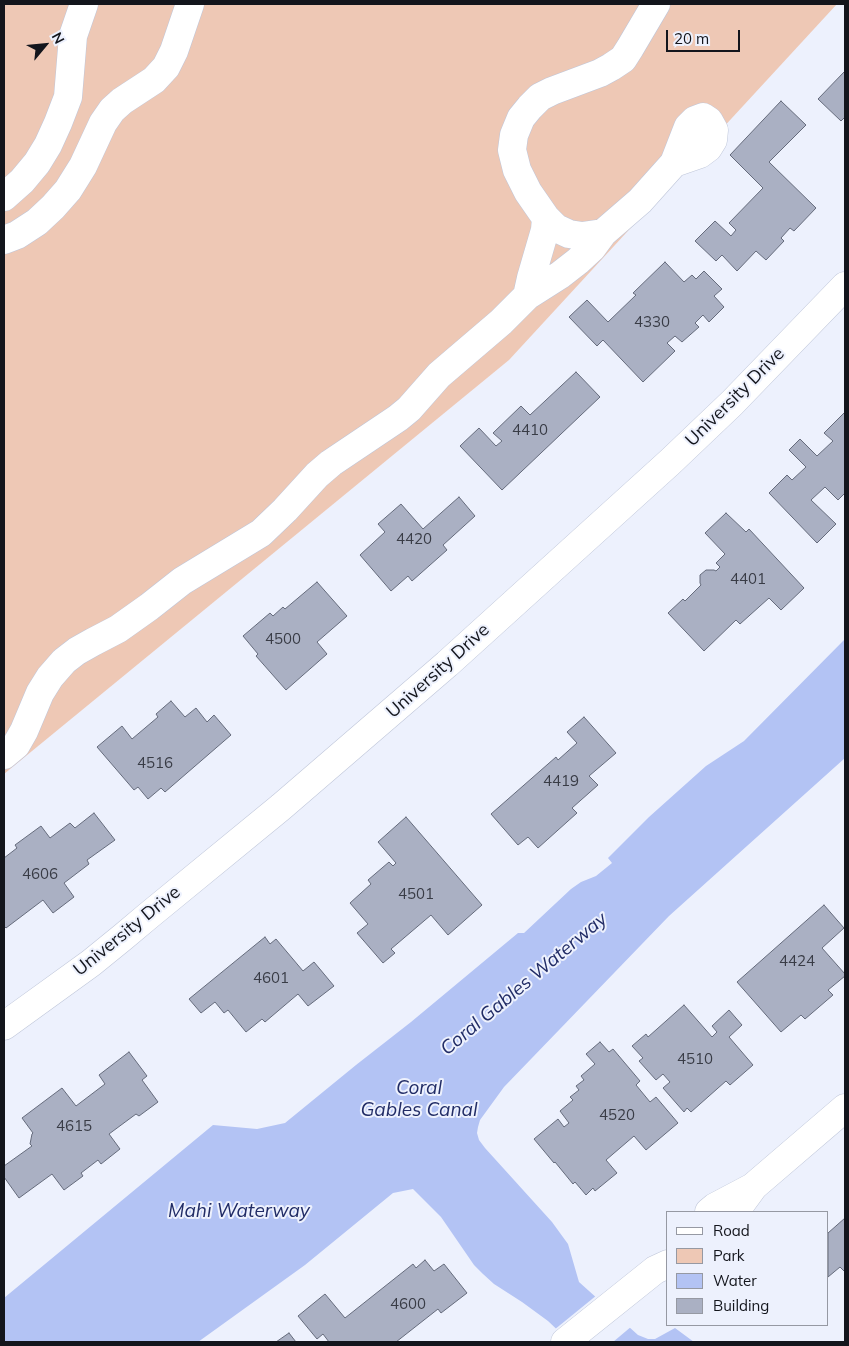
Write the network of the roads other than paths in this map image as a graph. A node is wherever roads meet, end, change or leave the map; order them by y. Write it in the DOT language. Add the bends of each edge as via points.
graph roads {
  1 [pos="84,4"];
  2 [pos="190,4"];
  3 [pos="656,4"];
  4 [pos="674,163"];
  5 [pos="4,197"];
  6 [pos="546,218"];
  7 [pos="603,233"];
  8 [pos="4,240"];
  9 [pos="845,286"];
  10 [pos="528,296"];
  11 [pos="4,755"];
  12 [pos="4,1026"];
  13 [pos="845,1108"];
  14 [pos="754,1186"];
  15 [pos="710,1211"];
  16 [pos="736,1211"];
  17 [pos="664,1263"];
  18 [pos="566,1342"];
  1 -- 5 [label="street" via="73,36 68,97 58,122 37,163"];
  2 -- 8 [label="street" via="166,67 154,80 112,110 83,166 53,207 37,222"];
  3 -- 6 [label="street" via="623,59 600,73 552,91 540,98 521,118 512,150 517,170"];
  4 -- 7 [label="street" via="640,201"];
  6 -- 7 [label="street" via="569,234"];
  6 -- 10 [label="street"];
  7 -- 10 [label="street" via="578,262"];
  9 -- 12 [label="street, University Drive" via="732,402 447,664 123,937"];
  10 -- 11 [label="street" via="439,375 410,409 317,475 261,533 182,580 126,624 64,661 40,693 16,745"];
  13 -- 14 [label="street"];
  14 -- 15 [label="street"];
  14 -- 16 [label="street"];
  17 -- 18 [label="street"];
}
